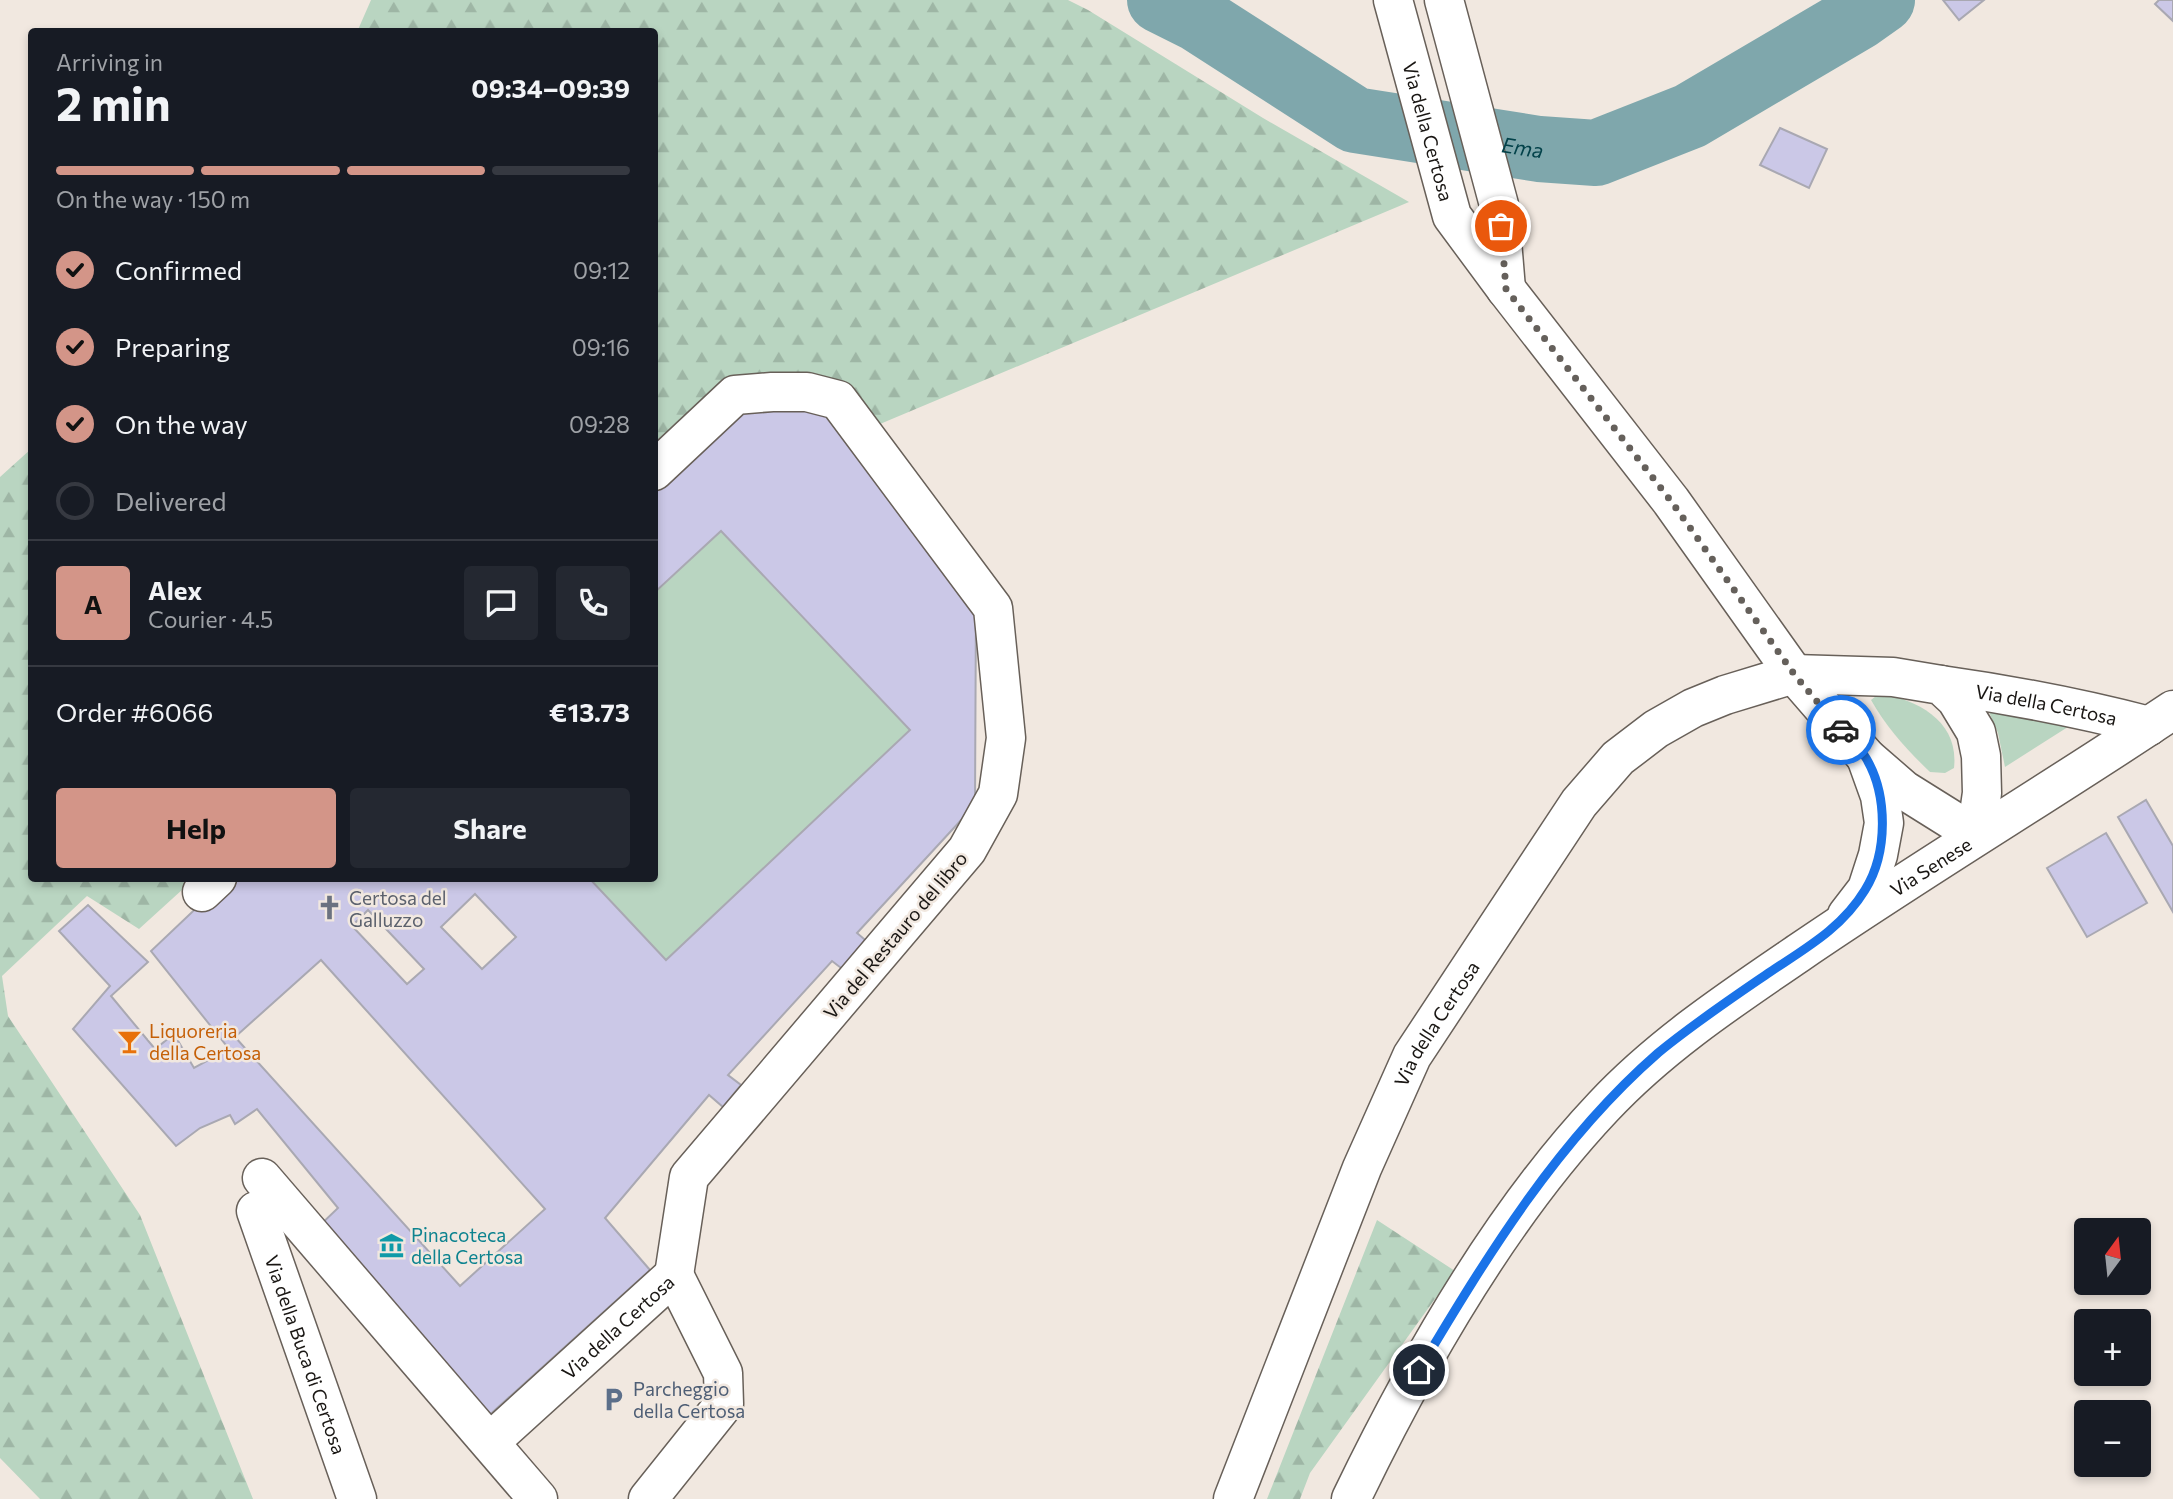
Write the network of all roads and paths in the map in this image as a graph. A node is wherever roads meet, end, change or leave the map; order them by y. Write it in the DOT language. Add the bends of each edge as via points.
graph roads {
  1 [pos="1393,0"];
  2 [pos="1444,0"];
  3 [pos="1506,289"];
  4 [pos="658,467"];
  5 [pos="1794,674"];
  6 [pos="1941,685"];
  7 [pos="2161,718"];
  8 [pos="1866,757"];
  9 [pos="1976,835"];
  10 [pos="1839,925"];
  11 [pos="674,1275"];
  12 [pos="490,1442"];
  13 [pos="357,1499"];
  14 [pos="538,1499"];
  15 [pos="648,1499"];
  16 [pos="1233,1499"];
  17 [pos="1351,1499"];
  1 -- 3 [label="main road, Via della Certosa" via="1452,216"];
  2 -- 3 [label="main road" via="1499,205"];
  3 -- 5 [label="main road, Via della Certosa" via="1671,501"];
  4 -- 11 [label="main road, Via del Restauro del libro" via="736,396 807,392 838,400 993,608 1006,738 998,794 967,850 689,1177"];
  5 -- 6 [label="main road, Via della Certosa" via="1893,677"];
  5 -- 8 [label="main road, Via della Certosa"];
  5 -- 16 [label="main road, Via della Certosa" via="1725,695 1656,729 1618,758 1579,803 1412,1056 1362,1168"];
  6 -- 7 [label="main road, Via della Certosa" via="2092,712"];
  6 -- 9 [label="main road, Via della Certosa" via="1966,712 1976,732 1982,793"];
  7 -- 9 [label="main road, Via Senese"];
  8 -- 9 [label="main road, Via della Certosa" via="1904,790"];
  8 -- 10 [label="main road, Via della Certosa" via="1884,823 1867,889"];
  9 -- 10 [label="main road, Via Senese"];
  10 -- 17 [label="main road, Via Senese" via="1659,1053 1567,1146 1476,1275"];
  11 -- 12 [label="main road, Via della Certosa"];
  11 -- 15 [label="main road, Via della Certosa" via="723,1373 724,1404"];
  12 -- 13 [label="main road, Via della Buca di Certosa" via="259,1195"];
  12 -- 14 [label="main road"];
}
